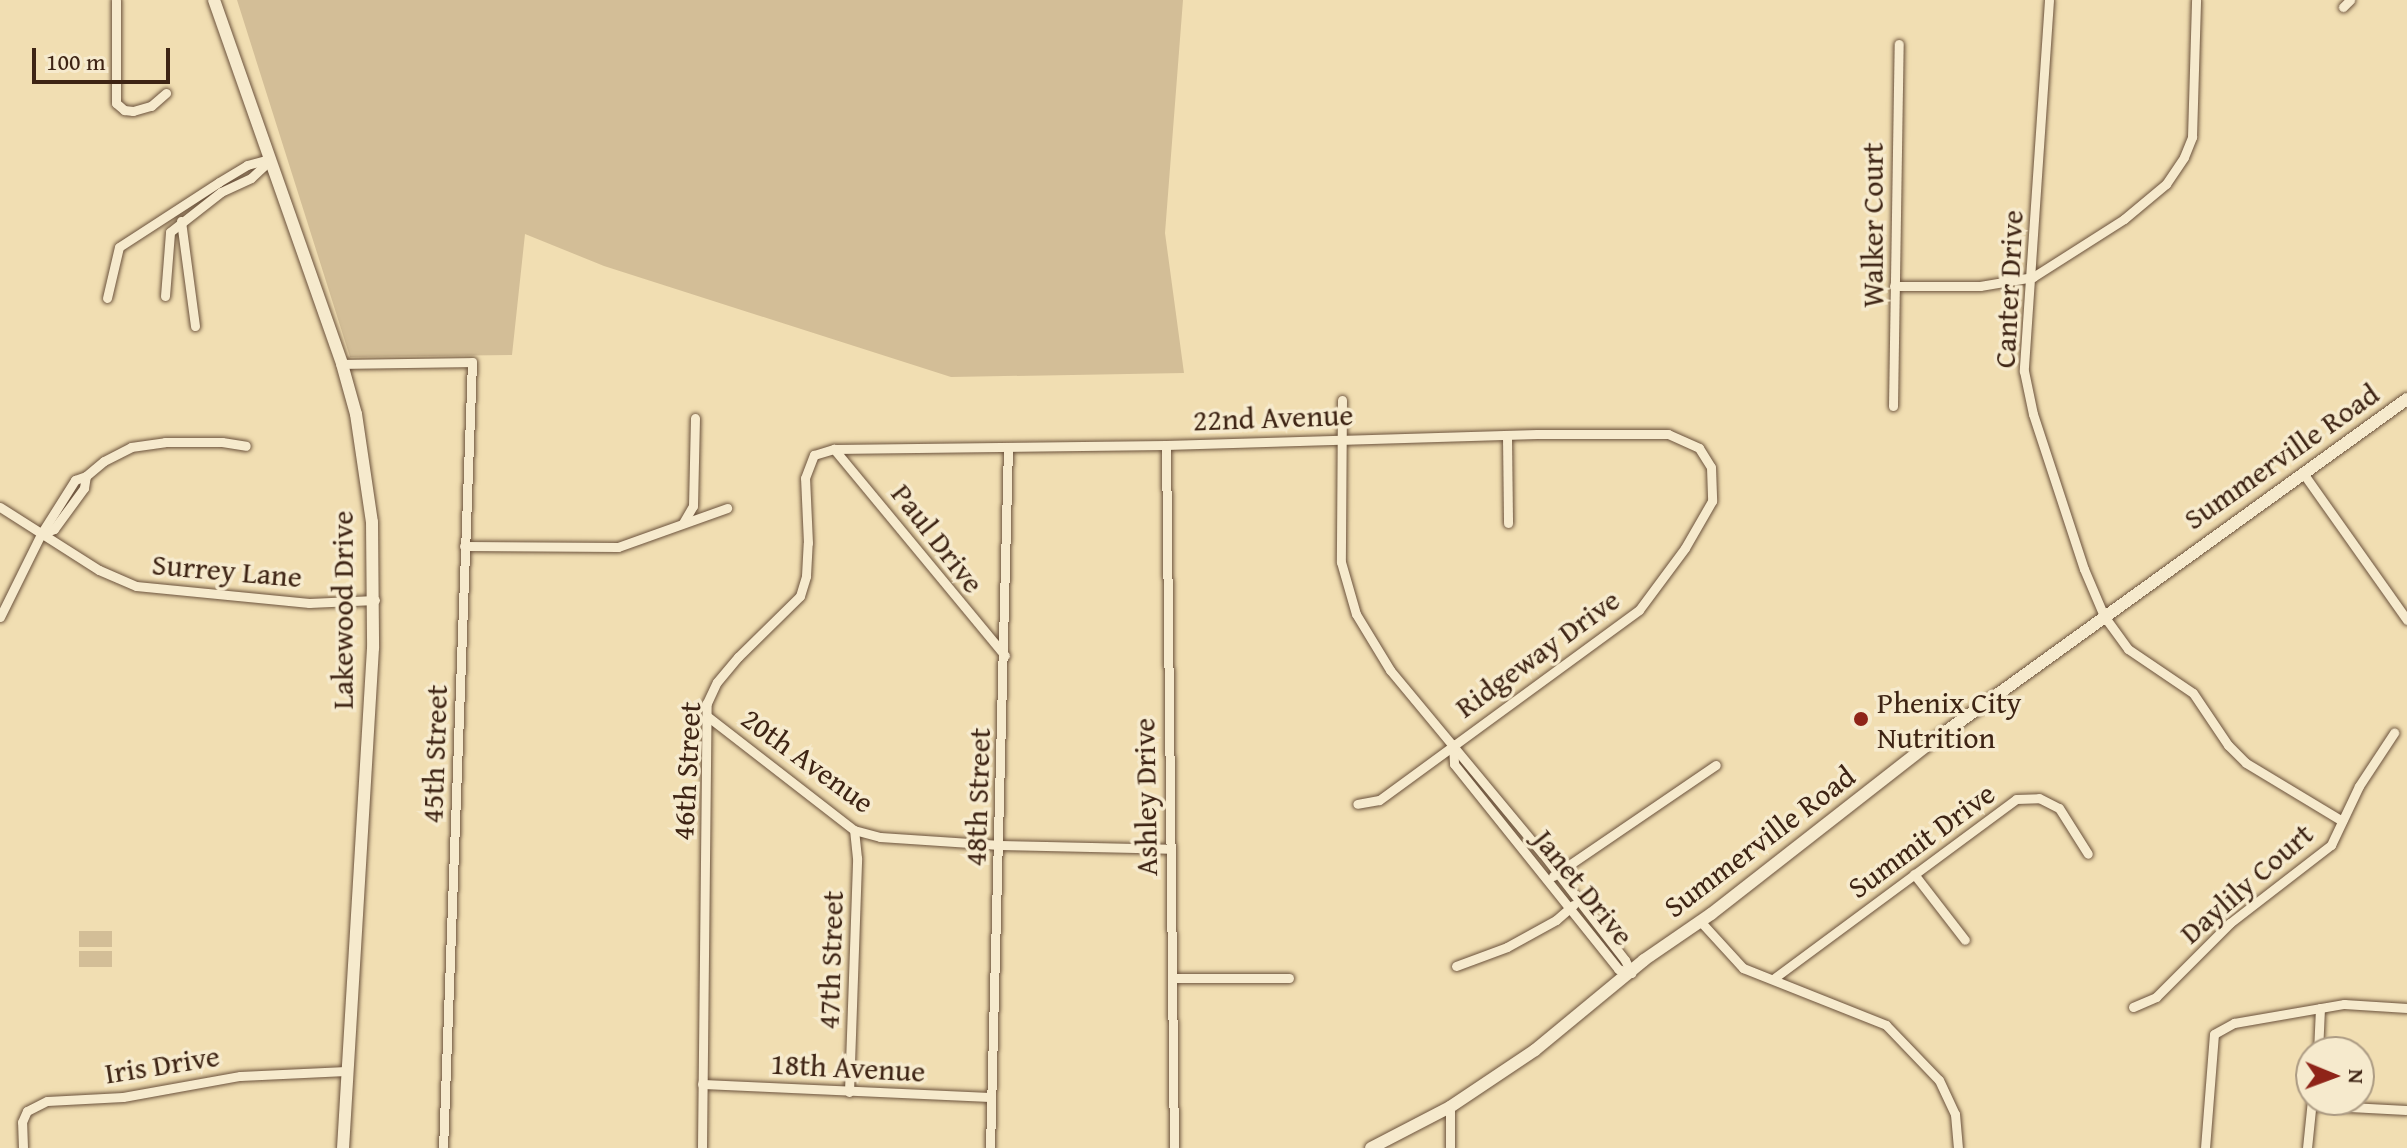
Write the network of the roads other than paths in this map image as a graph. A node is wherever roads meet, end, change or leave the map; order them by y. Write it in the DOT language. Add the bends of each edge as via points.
graph roads {
  1 [pos="116,0"];
  2 [pos="214,0"];
  3 [pos="2049,0"];
  4 [pos="2196,0"];
  5 [pos="1899,44"];
  6 [pos="166,93"];
  7 [pos="270,159"];
  8 [pos="181,221"];
  9 [pos="2033,277"];
  10 [pos="1894,286"];
  11 [pos="165,296"];
  12 [pos="107,298"];
  13 [pos="195,326"];
  14 [pos="342,364"];
  15 [pos="2407,399"];
  16 [pos="1342,400"];
  17 [pos="1893,406"];
  18 [pos="695,418"];
  19 [pos="1507,437"];
  20 [pos="1342,438"];
  21 [pos="1166,445"];
  22 [pos="246,446"];
  23 [pos="1008,447"];
  24 [pos="834,449"];
  25 [pos="1706,457"];
  26 [pos="2303,473"];
  27 [pos="0,507"];
  28 [pos="727,508"];
  29 [pos="683,523"];
  30 [pos="1508,523"];
  31 [pos="41,534"];
  32 [pos="464,546"];
  33 [pos="375,600"];
  34 [pos="2104,616"];
  35 [pos="0,617"];
  36 [pos="2407,620"];
  37 [pos="1005,656"];
  38 [pos="707,716"];
  39 [pos="2394,733"];
  40 [pos="1453,744"];
  41 [pos="1716,765"];
  42 [pos="1357,804"];
  43 [pos="2342,821"];
  44 [pos="854,830"];
  45 [pos="1000,845"];
  46 [pos="1170,849"];
  47 [pos="2088,854"];
  48 [pos="1557,873"];
  49 [pos="1914,874"];
  50 [pos="1547,880"];
  51 [pos="1579,900"];
  52 [pos="1569,908"];
  53 [pos="1700,921"];
  54 [pos="1965,940"];
  55 [pos="1456,966"];
  56 [pos="1631,973"];
  57 [pos="1173,978"];
  58 [pos="1289,978"];
  59 [pos="1773,979"];
  60 [pos="2133,1007"];
  61 [pos="2320,1008"];
  62 [pos="2407,1008"];
  63 [pos="2319,1036"];
  64 [pos="346,1071"];
  65 [pos="702,1084"];
  66 [pos="849,1092"];
  67 [pos="991,1097"];
  68 [pos="1450,1107"];
  69 [pos="2375,1107"];
  70 [pos="2406,1110"];
  71 [pos="2310,1116"];
  72 [pos="23,1148"];
  73 [pos="343,1148"];
  74 [pos="443,1148"];
  75 [pos="702,1148"];
  76 [pos="990,1148"];
  77 [pos="1174,1148"];
  78 [pos="1371,1148"];
  79 [pos="1450,1148"];
  80 [pos="1958,1148"];
  81 [pos="2205,1148"];
  82 [pos="2307,1148"];
  1 -- 6 [label="street" via="116,103 133,111 151,106"];
  2 -- 7 [label="main road, Lakewood Drive"];
  3 -- 9 [label="street, Canter Drive"];
  4 -- 9 [label="street" via="2195,117 2184,157 2166,184 2124,219"];
  5 -- 10 [label="street, Walker Court"];
  7 -- 8 [label="street" via="251,178"];
  7 -- 12 [label="street" via="247,165 119,247"];
  7 -- 14 [label="main road, Lakewood Drive"];
  8 -- 11 [label="street" via="170,232"];
  8 -- 13 [label="street"];
  9 -- 10 [label="street" via="1980,286"];
  9 -- 34 [label="street, Canter Drive" via="2024,371 2027,393"];
  10 -- 17 [label="street, Walker Court"];
  14 -- 32 [label="street, 45th Street" via="472,362"];
  14 -- 33 [label="main road, Lakewood Drive" via="368,490"];
  15 -- 26 [label="main road, Summerville Road"];
  16 -- 20 [label="street, Janet Drive"];
  18 -- 29 [label="street" via="693,506"];
  19 -- 20 [label="street, 22nd Avenue"];
  19 -- 25 [label="street, 22nd Avenue" via="1668,434 1690,441"];
  19 -- 30 [label="street"];
  20 -- 21 [label="street, 22nd Avenue"];
  20 -- 40 [label="street, Janet Drive" via="1341,562 1356,614 1390,670"];
  21 -- 23 [label="street, 22nd Avenue"];
  21 -- 46 [label="street, Ashley Drive"];
  22 -- 31 [label="street" via="165,442 131,447 86,476 84,488 54,529"];
  23 -- 24 [label="street, 22nd Avenue"];
  23 -- 37 [label="street, 48th Street"];
  24 -- 37 [label="street, Paul Drive"];
  24 -- 38 [label="street, 46th Street" via="814,455 808,465 806,576 800,596 717,682"];
  25 -- 40 [label="street, Ridgeway Drive" via="1713,478 1712,501 1653,593 1623,624"];
  26 -- 34 [label="main road, Summerville Road"];
  26 -- 36 [label="street"];
  27 -- 31 [label="street, Surrey Lane"];
  28 -- 29 [label="street"];
  29 -- 32 [label="street" via="628,546"];
  31 -- 33 [label="street, Surrey Lane" via="136,586 309,603"];
  31 -- 35 [label="street"];
  32 -- 74 [label="street, 45th Street"];
  33 -- 64 [label="main road, Lakewood Drive"];
  34 -- 43 [label="street, Canter Drive" via="2128,649 2193,693 2246,763"];
  34 -- 53 [label="main road, Summerville Road"];
  37 -- 45 [label="street, 48th Street"];
  38 -- 44 [label="street, 20th Avenue"];
  38 -- 65 [label="street, 46th Street"];
  39 -- 43 [label="street, Daylily Court"];
  40 -- 42 [label="street, Ridgeway Drive" via="1379,800"];
  40 -- 48 [label="street, Janet Drive"];
  40 -- 50 [label="street, Janet Drive" via="1454,764"];
  41 -- 48 [label="street"];
  43 -- 60 [label="street, Daylily Court" via="2331,845 2230,923 2156,997"];
  44 -- 45 [label="street, 20th Avenue" via="891,838"];
  44 -- 66 [label="street, 47th Street"];
  45 -- 46 [label="street, 20th Avenue"];
  45 -- 67 [label="street, 48th Street"];
  46 -- 57 [label="street, Ashley Drive"];
  47 -- 49 [label="street, Summit Drive" via="2059,808 2027,796 1997,811"];
  48 -- 50 [label="street"];
  48 -- 51 [label="street, Janet Drive"];
  49 -- 54 [label="street"];
  49 -- 59 [label="street, Summit Drive"];
  50 -- 52 [label="street, Janet Drive"];
  51 -- 52 [label="street"];
  51 -- 56 [label="street, Janet Drive"];
  52 -- 55 [label="street" via="1507,947"];
  52 -- 56 [label="street, Janet Drive" via="1618,969"];
  53 -- 56 [label="main road, Summerville Road"];
  53 -- 59 [label="street" via="1743,968"];
  56 -- 68 [label="main road, Summerville Road" via="1535,1050"];
  57 -- 58 [label="street"];
  57 -- 77 [label="street, Ashley Drive"];
  59 -- 80 [label="street" via="1886,1025 1939,1080 1955,1114"];
  61 -- 62 [label="street" via="2364,1003"];
  61 -- 63 [label="street"];
  61 -- 81 [label="street" via="2234,1023 2214,1034"];
  64 -- 72 [label="street, Iris Drive" via="240,1076 123,1097 47,1101 27,1111"];
  64 -- 73 [label="main road, Lakewood Drive"];
  65 -- 66 [label="street, 18th Avenue"];
  65 -- 75 [label="street, 46th Street"];
  66 -- 67 [label="street, 18th Avenue"];
  67 -- 76 [label="street, 48th Street"];
  68 -- 78 [label="main road, Summerville Road"];
  68 -- 79 [label="street"];
  69 -- 70 [label="street"];
  71 -- 82 [label="street"];
}
